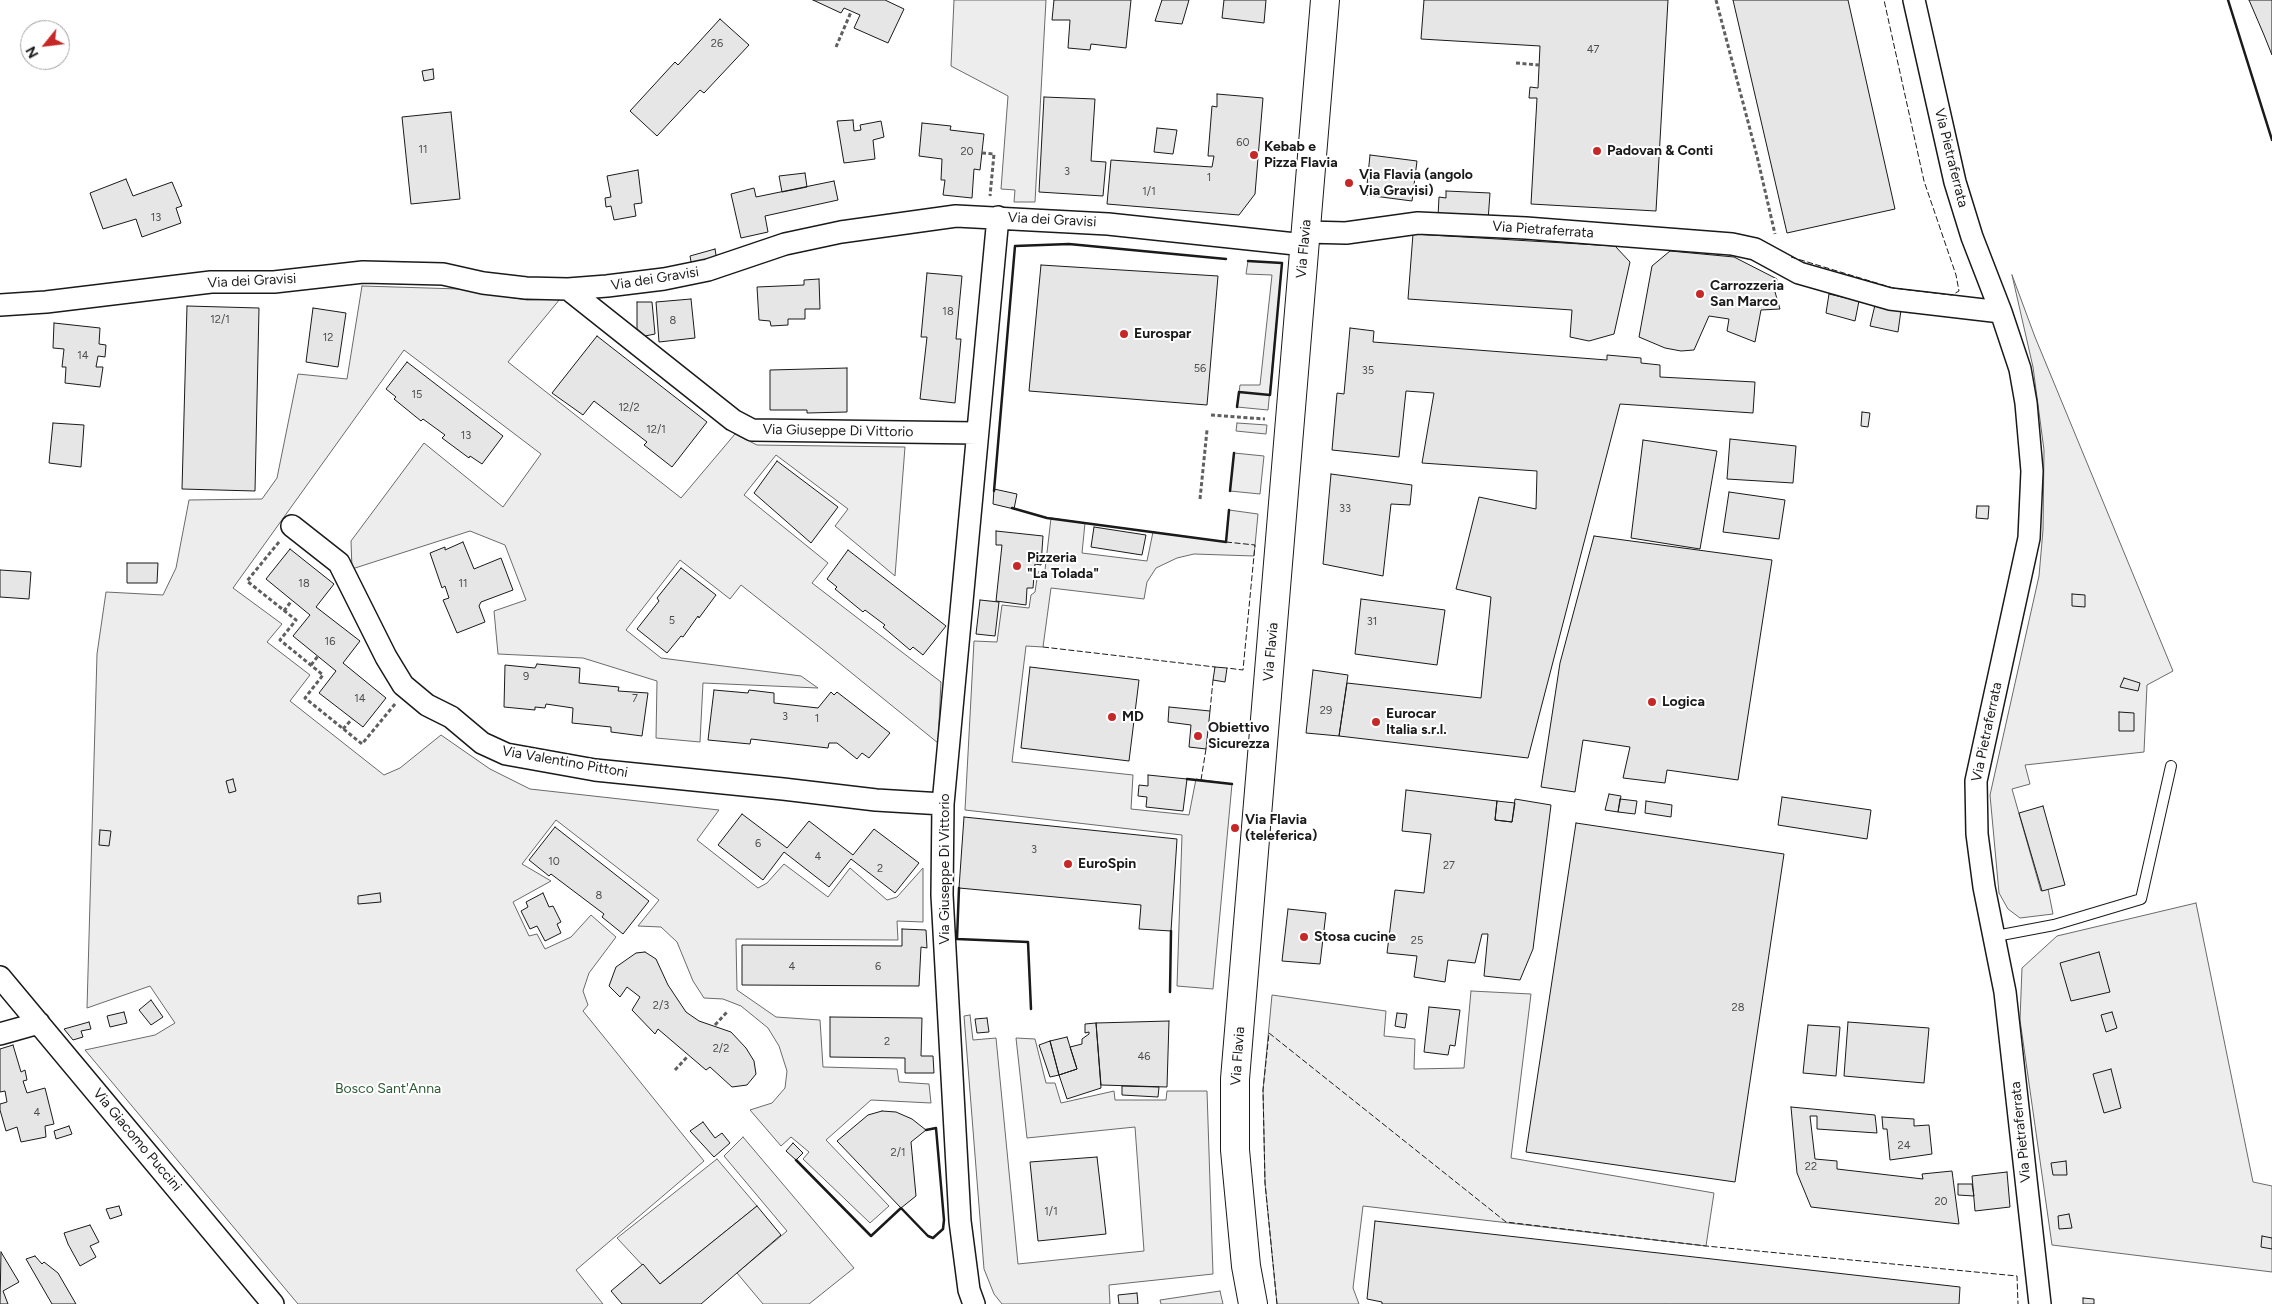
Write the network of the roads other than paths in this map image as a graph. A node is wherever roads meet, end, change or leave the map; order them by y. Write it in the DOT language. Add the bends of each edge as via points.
graph roads {
  1 [pos="1325,0"];
  2 [pos="1914,0"];
  3 [pos="993,217"];
  4 [pos="1305,238"];
  5 [pos="568,289"];
  6 [pos="0,304"];
  7 [pos="2001,312"];
  8 [pos="977,433"];
  9 [pos="292,526"];
  10 [pos="2171,766"];
  11 [pos="944,804"];
  12 [pos="1996,936"];
  13 [pos="0,977"];
  14 [pos="39,1023"];
  15 [pos="0,1034"];
  16 [pos="2039,1303"];
  17 [pos="274,1304"];
  18 [pos="974,1304"];
  19 [pos="1253,1304"];
  1 -- 4 [label="main road, Via Flavia"];
  2 -- 7 [label="street, Via Pietraferrata" via="1955,182"];
  3 -- 4 [label="street, Via dei Gravisi"];
  3 -- 5 [label="street, Via dei Gravisi" via="956,216 841,232 785,244 743,260 690,274"];
  3 -- 8 [label="street, Via Giuseppe Di Vittorio"];
  4 -- 7 [label="street, Via Pietraferrata" via="1418,223 1732,244 1755,249 1776,262 1824,282 1890,299"];
  4 -- 19 [label="main road, Via Flavia" via="1235,1079 1236,1159 1246,1266"];
  5 -- 6 [label="street, Via dei Gravisi" via="517,287 443,274 364,272 274,282 211,282 46,302"];
  5 -- 8 [label="street, Via Giuseppe Di Vittorio" via="733,420 752,430"];
  7 -- 12 [label="street, Via Pietraferrata" via="2020,369 2032,471 2029,538 1976,781 1976,834"];
  8 -- 11 [label="street, Via Giuseppe Di Vittorio"];
  9 -- 11 [label="street, Via Valentino Pittoni" via="339,563 386,658 408,688 482,743 506,754 604,771 876,800"];
  10 -- 12 [label="lane" via="2140,899 2054,925"];
  11 -- 18 [label="street, Via Giuseppe Di Vittorio" via="942,895 960,1222"];
  12 -- 16 [label="street, Via Pietraferrata"];
  13 -- 14 [label="street, Via Giacomo Puccini"];
  14 -- 15 [label="street"];
  14 -- 17 [label="street, Via Giacomo Puccini"];
}
